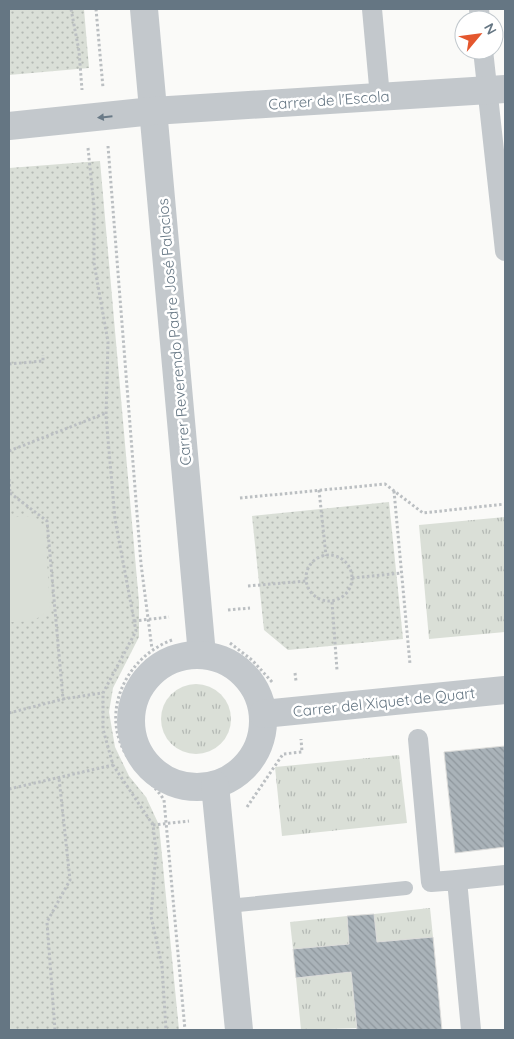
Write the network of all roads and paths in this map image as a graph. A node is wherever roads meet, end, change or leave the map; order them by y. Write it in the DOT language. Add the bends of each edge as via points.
graph roads {
  1 [pos="71,9"];
  2 [pos="96,9"];
  3 [pos="144,9"];
  4 [pos="372,9"];
  5 [pos="486,60"];
  6 [pos="496,90"];
  7 [pos="380,97"];
  8 [pos="153,112"];
  9 [pos="95,118"];
  10 [pos="9,126"];
  11 [pos="505,251"];
  12 [pos="43,355"];
  13 [pos="9,364"];
  14 [pos="106,413"];
  15 [pos="9,451"];
  16 [pos="9,480"];
  17 [pos="320,490"];
  18 [pos="394,491"];
  19 [pos="9,494"];
  20 [pos="240,498"];
  21 [pos="505,504"];
  22 [pos="326,556"];
  23 [pos="402,573"];
  24 [pos="352,578"];
  25 [pos="306,581"];
  26 [pos="248,586"];
  27 [pos="332,602"];
  28 [pos="201,644"];
  29 [pos="152,649"];
  30 [pos="410,664"];
  31 [pos="337,670"];
  32 [pos="295,673"];
  33 [pos="505,690"];
  34 [pos="103,693"];
  35 [pos="63,699"];
  36 [pos="9,712"];
  37 [pos="281,712"];
  38 [pos="418,739"];
  39 [pos="113,765"];
  40 [pos="59,778"];
  41 [pos="215,785"];
  42 [pos="9,789"];
  43 [pos="219,816"];
  44 [pos="167,824"];
  45 [pos="153,825"];
  46 [pos="505,875"];
  47 [pos="458,880"];
  48 [pos="406,888"];
  49 [pos="228,906"];
  50 [pos="55,1030"];
  51 [pos="166,1030"];
  52 [pos="185,1030"];
  53 [pos="240,1030"];
  54 [pos="471,1030"];
  1 -- 9 [label="path"];
  2 -- 9 [label="path"];
  3 -- 8 [label="street, Carrer Reverendo Padre José Palacios"];
  4 -- 7 [label="street"];
  5 -- 6 [label="street"];
  6 -- 7 [label="street, Carrer de l'Escola"];
  6 -- 11 [label="street"];
  7 -- 8 [label="street, Carrer de l'Escola"];
  8 -- 9 [label="street, Carrer de l'Escola"];
  8 -- 28 [label="street, Carrer Reverendo Padre José Palacios"];
  9 -- 10 [label="street, Carrer de l'Escola"];
  9 -- 14 [label="path" via="94,263 108,342"];
  9 -- 29 [label="path"];
  12 -- 13 [label="path" via="43,361"];
  14 -- 15 [label="path"];
  14 -- 34 [label="path" via="115,519 136,631"];
  16 -- 19 [label="path"];
  17 -- 18 [label="path" via="385,484"];
  17 -- 20 [label="path"];
  17 -- 22 [label="path"];
  18 -- 21 [label="path" via="423,513"];
  18 -- 23 [label="path"];
  19 -- 35 [label="path" via="47,521"];
  22 -- 24 [label="path" via="345,561"];
  22 -- 25 [label="path" via="315,559 310,565"];
  23 -- 24 [label="path"];
  23 -- 30 [label="path"];
  24 -- 27 [label="path" via="345,596"];
  25 -- 26 [label="path"];
  25 -- 27 [label="path" via="317,599"];
  27 -- 31 [label="path"];
  28 -- 29 [label="path" via="184,636"];
  28 -- 37 [label="street" via="243,674 258,696"];
  28 -- 37 [label="path" via="220,638 252,660 273,683"];
  28 -- 41 [label="street" via="158,667 143,684 133,704 131,727 146,762 170,782 192,787"];
  29 -- 44 [label="path" via="130,670 118,696 116,719 122,748 134,768 164,800"];
  32 -- 37 [label="path"];
  33 -- 37 [label="street, Carrer del Xiquet de Quart"];
  34 -- 35 [label="path"];
  34 -- 39 [label="path" via="104,729"];
  35 -- 36 [label="path"];
  37 -- 41 [label="street" via="262,732 246,766 232,778"];
  37 -- 43 [label="path" via="302,752 283,754 244,813"];
  38 -- 47 [label="street" via="431,882"];
  39 -- 40 [label="path"];
  39 -- 45 [label="path"];
  40 -- 42 [label="path"];
  40 -- 50 [label="path" via="70,880 46,922"];
  41 -- 43 [label="street"];
  43 -- 44 [label="path"];
  43 -- 49 [label="street"];
  44 -- 45 [label="path"];
  44 -- 52 [label="path"];
  45 -- 51 [label="path" via="156,851 151,916 162,966"];
  46 -- 47 [label="street"];
  47 -- 54 [label="street"];
  48 -- 49 [label="lane"];
  49 -- 53 [label="street"];
}
